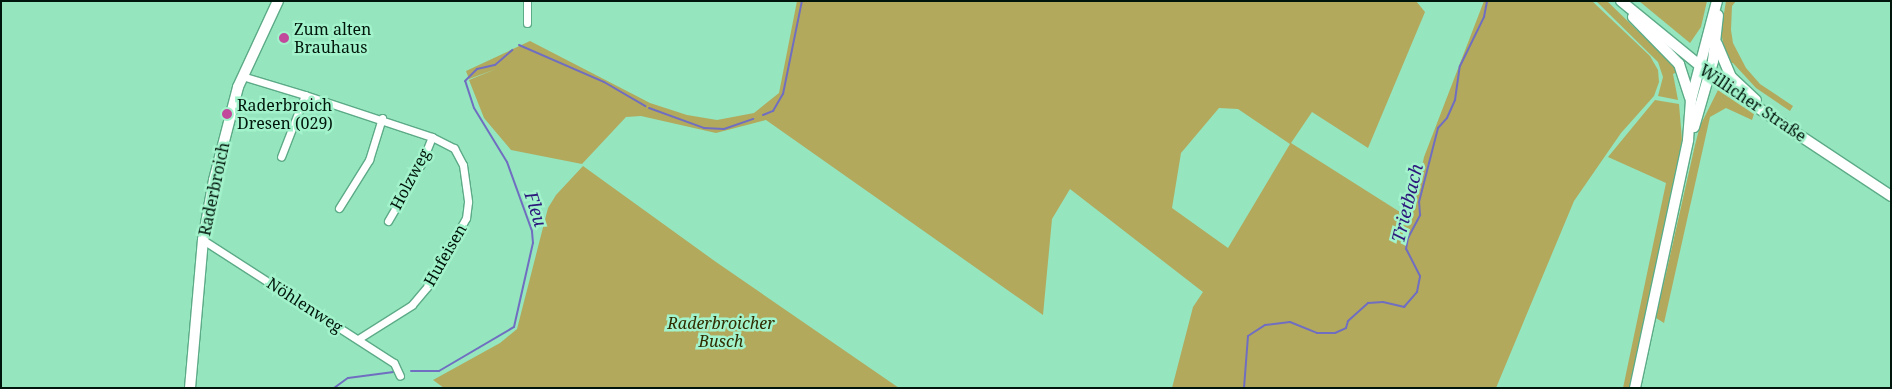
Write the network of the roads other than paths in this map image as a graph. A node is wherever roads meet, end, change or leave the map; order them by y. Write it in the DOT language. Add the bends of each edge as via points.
graph roads {
  1 [pos="278,1"];
  2 [pos="527,1"];
  3 [pos="1718,1"];
  4 [pos="1624,3"];
  5 [pos="527,23"];
  6 [pos="1716,41"];
  7 [pos="1699,66"];
  8 [pos="1709,74"];
  9 [pos="242,76"];
  10 [pos="305,95"];
  11 [pos="1691,100"];
  12 [pos="382,118"];
  13 [pos="1781,122"];
  14 [pos="432,137"];
  15 [pos="1688,140"];
  16 [pos="281,157"];
  17 [pos="1891,196"];
  18 [pos="339,208"];
  19 [pos="388,221"];
  20 [pos="203,240"];
  21 [pos="358,339"];
  22 [pos="400,376"];
  23 [pos="190,388"];
  24 [pos="1636,388"];
  1 -- 9 [label="main road, Raderbroich"];
  2 -- 5 [label="street"];
  3 -- 6 [label="main road"];
  3 -- 7 [label="main road"];
  4 -- 7 [label="main road, Willicher Straße"];
  4 -- 11 [label="main road" via="1635,21 1679,64"];
  6 -- 8 [label="main road"];
  6 -- 13 [label="main road" via="1731,77"];
  7 -- 8 [label="main road, Willicher Straße"];
  7 -- 11 [label="main road"];
  8 -- 13 [label="main road, Willicher Straße"];
  8 -- 15 [label="main road"];
  9 -- 10 [label="street, Hufeisen"];
  9 -- 20 [label="main road, Raderbroich" via="219,159"];
  10 -- 12 [label="street, Hufeisen"];
  10 -- 16 [label="street"];
  11 -- 15 [label="main road"];
  12 -- 14 [label="street, Hufeisen"];
  12 -- 18 [label="street" via="369,160"];
  13 -- 17 [label="main road, Willicher Straße"];
  14 -- 19 [label="street, Holzweg" via="421,164"];
  14 -- 21 [label="street, Hufeisen" via="451,146 460,157 468,202 466,218 419,298"];
  15 -- 24 [label="main road"];
  20 -- 21 [label="street, Nöhlenweg"];
  20 -- 23 [label="main road, Raderbroich"];
  21 -- 22 [label="street, Nöhlenweg" via="394,363"];
}
